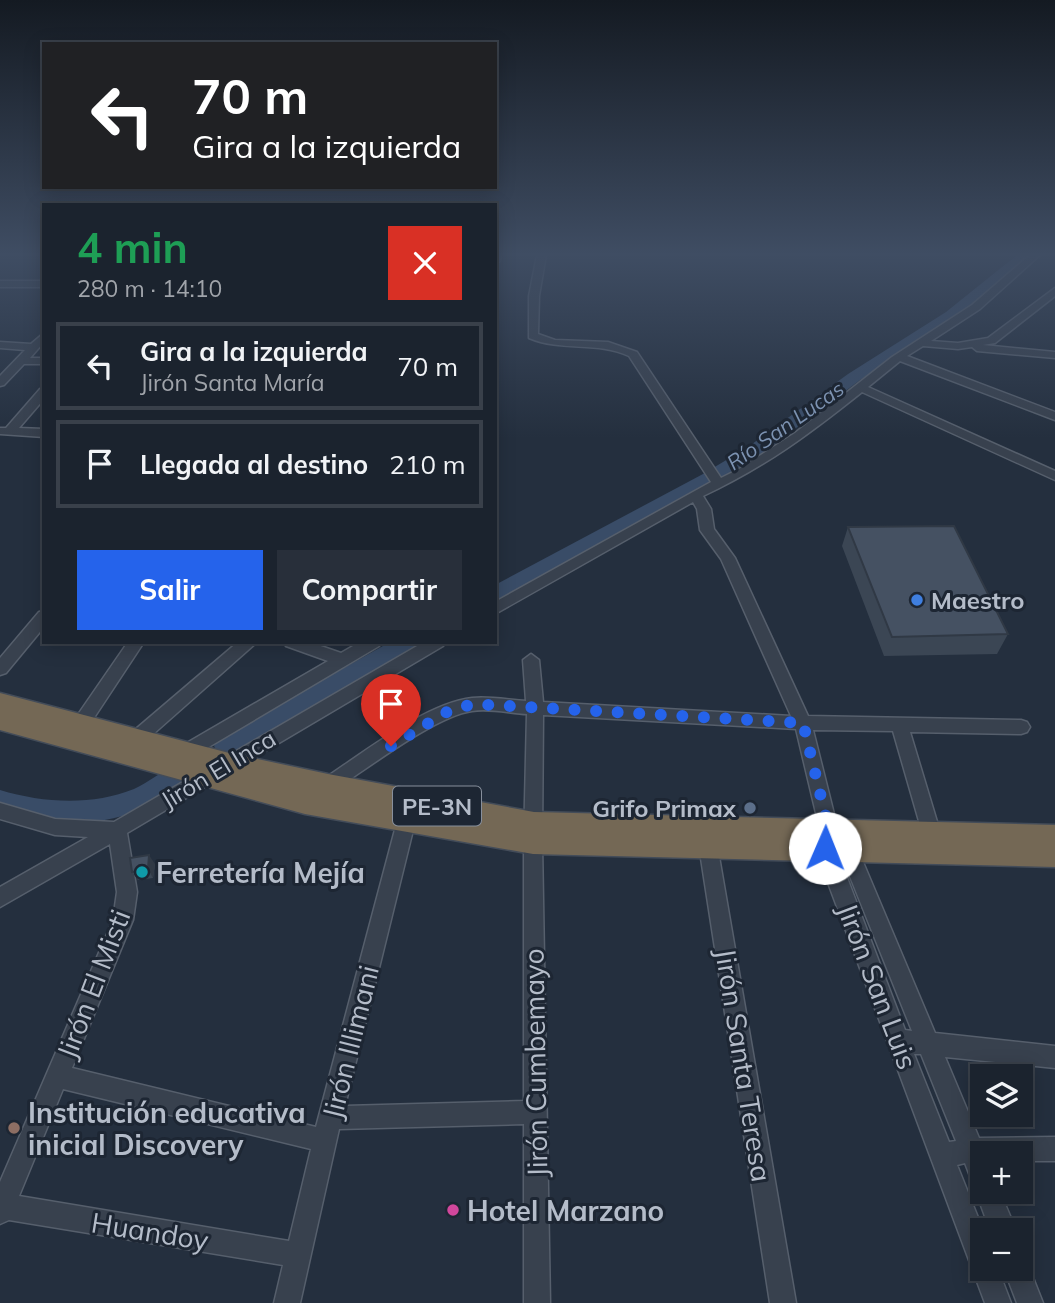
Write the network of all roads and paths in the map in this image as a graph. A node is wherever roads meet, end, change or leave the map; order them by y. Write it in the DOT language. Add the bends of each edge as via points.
graph roads {
  1 [pos="534,316"];
  2 [pos="963,316"];
  3 [pos="1024,316"];
  4 [pos="42,338"];
  5 [pos="995,338"];
  6 [pos="922,343"];
  7 [pos="958,346"];
  8 [pos="0,348"];
  9 [pos="1055,348"];
  10 [pos="999,350"];
  11 [pos="28,353"];
  12 [pos="1055,355"];
  13 [pos="899,357"];
  14 [pos="42,360"];
  15 [pos="0,383"];
  16 [pos="860,387"];
  17 [pos="42,393"];
  18 [pos="1055,416"];
  19 [pos="5,431"];
  20 [pos="42,433"];
  21 [pos="1055,476"];
  22 [pos="716,479"];
  23 [pos="695,495"];
  24 [pos="497,608"];
  25 [pos="42,617"];
  26 [pos="135,644"];
  27 [pos="247,644"];
  28 [pos="298,644"];
  29 [pos="370,644"];
  30 [pos="433,644"];
  31 [pos="342,660"];
  32 [pos="531,660"];
  33 [pos="0,669"];
  34 [pos="0,702"];
  35 [pos="535,708"];
  36 [pos="0,720"];
  37 [pos="803,723"];
  38 [pos="900,726"];
  39 [pos="1021,727"];
  40 [pos="76,731"];
  41 [pos="136,739"];
  42 [pos="195,764"];
  43 [pos="328,785"];
  44 [pos="0,811"];
  45 [pos="405,822"];
  46 [pos="117,830"];
  47 [pos="533,833"];
  48 [pos="932,835"];
  49 [pos="707,836"];
  50 [pos="1055,837"];
  51 [pos="834,842"];
  52 [pos="1055,855"];
  53 [pos="0,898"];
  54 [pos="900,1041"];
  55 [pos="928,1044"];
  56 [pos="1055,1057"];
  57 [pos="57,1076"];
  58 [pos="537,1112"];
  59 [pos="328,1129"];
  60 [pos="970,1145"];
  61 [pos="1033,1149"];
  62 [pos="1055,1149"];
  63 [pos="970,1150"];
  64 [pos="942,1156"];
  65 [pos="1,1209"];
  66 [pos="970,1230"];
  67 [pos="298,1255"];
  68 [pos="990,1281"];
  69 [pos="1022,1281"];
  70 [pos="287,1303"];
  71 [pos="537,1303"];
  72 [pos="783,1303"];
  73 [pos="998,1303"];
  74 [pos="1030,1303"];
  1 -- 22 [label="street" via="533,336 545,341 614,346 633,354"];
  2 -- 6 [label="street"];
  3 -- 5 [label="street"];
  4 -- 11 [label="street"];
  5 -- 7 [label="street"];
  5 -- 9 [label="street"];
  5 -- 10 [label="street"];
  6 -- 7 [label="street"];
  6 -- 13 [label="street"];
  7 -- 10 [label="street"];
  8 -- 11 [label="street"];
  10 -- 12 [label="street"];
  11 -- 14 [label="street"];
  11 -- 15 [label="street"];
  13 -- 16 [label="street"];
  13 -- 18 [label="street"];
  16 -- 21 [label="street"];
  16 -- 22 [label="street" via="799,436"];
  17 -- 19 [label="street"];
  19 -- 20 [label="street"];
  22 -- 23 [label="street"];
  23 -- 24 [label="street"];
  23 -- 37 [label="street" via="704,509 707,530 728,558"];
  25 -- 33 [label="street"];
  26 -- 40 [label="street"];
  27 -- 41 [label="street"];
  28 -- 31 [label="street"];
  29 -- 31 [label="street"];
  30 -- 42 [label="street, Jirón El Inca"];
  31 -- 42 [label="street"];
  32 -- 35 [label="street, Jirón Cumbemayo"];
  34 -- 40 [label="highway, PE-3N"];
  35 -- 37 [label="street"];
  35 -- 43 [label="street" via="461,706"];
  35 -- 47 [label="street, Jirón Cumbemayo"];
  36 -- 40 [label="highway, PE-3N"];
  37 -- 38 [label="street"];
  37 -- 51 [label="street"];
  38 -- 39 [label="street"];
  38 -- 48 [label="street"];
  40 -- 41 [label="highway, PE-3N"];
  40 -- 42 [label="highway, PE-3N"];
  41 -- 42 [label="highway, PE-3N"];
  42 -- 43 [label="highway, PE-3N"];
  42 -- 45 [label="highway, PE-3N" via="305,803"];
  42 -- 46 [label="street, Jirón El Inca"];
  43 -- 47 [label="highway, PE-3N"];
  44 -- 46 [label="street" via="55,827"];
  45 -- 47 [label="highway, PE-3N"];
  45 -- 59 [label="street, Jirón Illimani"];
  46 -- 53 [label="street, Jirón El Inca"];
  46 -- 57 [label="street, Jirón El Misti" via="127,892 123,920"];
  47 -- 49 [label="highway, PE-3N"];
  47 -- 58 [label="street, Jirón Cumbemayo"];
  48 -- 50 [label="highway, PE-3N"];
  48 -- 51 [label="highway, PE-3N"];
  49 -- 51 [label="highway, PE-3N"];
  49 -- 72 [label="street, Jirón Santa Teresa"];
  51 -- 52 [label="highway, PE-3N"];
  51 -- 54 [label="street, Jirón San Luis"];
  51 -- 55 [label="street, Jirón San Luis"];
  54 -- 55 [label="street"];
  54 -- 64 [label="street, Jirón San Luis"];
  55 -- 56 [label="street"];
  55 -- 60 [label="street, Jirón San Luis"];
  57 -- 59 [label="street"];
  57 -- 65 [label="street, Jirón El Misti"];
  58 -- 59 [label="street"];
  58 -- 71 [label="street, Jirón Cumbemayo"];
  59 -- 67 [label="street, Jirón Illimani"];
  61 -- 62 [label="street"];
  63 -- 64 [label="street"];
  64 -- 66 [label="street, Jirón San Luis"];
  65 -- 67 [label="street, Huandoy"];
  67 -- 70 [label="street, Jirón Illimani"];
  68 -- 73 [label="street"];
  69 -- 74 [label="street"];
}
